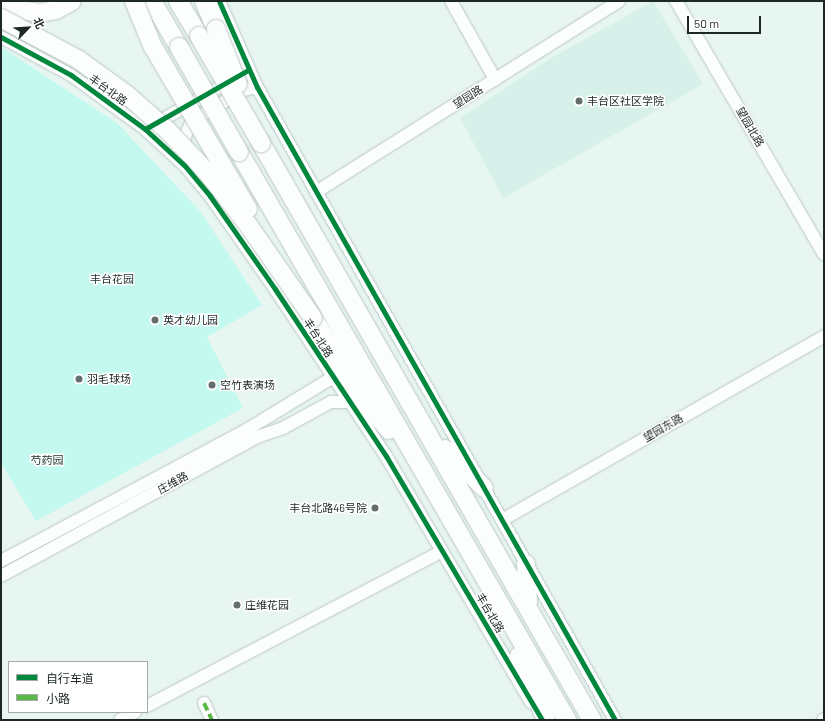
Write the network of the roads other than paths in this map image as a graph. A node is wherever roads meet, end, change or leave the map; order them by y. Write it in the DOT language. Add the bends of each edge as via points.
graph roads {
  1 [pos="72,1"];
  2 [pos="134,1"];
  3 [pos="152,1"];
  4 [pos="178,1"];
  5 [pos="204,1"];
  6 [pos="219,1"];
  7 [pos="451,1"];
  8 [pos="619,1"];
  9 [pos="676,1"];
  10 [pos="1,4"];
  11 [pos="1,18"];
  12 [pos="1,37"];
  13 [pos="248,70"];
  14 [pos="496,79"];
  15 [pos="257,87"];
  16 [pos="145,129"];
  17 [pos="261,143"];
  18 [pos="185,166"];
  19 [pos="316,192"];
  20 [pos="824,254"];
  21 [pos="313,318"];
  22 [pos="824,336"];
  23 [pos="332,378"];
  24 [pos="349,402"];
  25 [pos="426,429"];
  26 [pos="419,466"];
  27 [pos="484,488"];
  28 [pos="502,520"];
  29 [pos="442,551"];
  30 [pos="1,562"];
  31 [pos="526,564"];
  32 [pos="1,576"];
  33 [pos="490,587"];
  34 [pos="528,605"];
  35 [pos="204,703"];
  36 [pos="148,705"];
  37 [pos="133,713"];
  38 [pos="120,720"];
  39 [pos="212,720"];
  40 [pos="542,720"];
  41 [pos="546,720"];
  42 [pos="567,720"];
  43 [pos="592,720"];
  44 [pos="615,720"];
  1 -- 10 [label="highway" via="56,10 39,12 12,9"];
  2 -- 21 [label="highway, bridge" via="152,45"];
  3 -- 26 [label="highway, 丰台北路, bridge"];
  4 -- 17 [label="highway, bridge"];
  5 -- 17 [label="highway, bridge"];
  6 -- 13 [label="street"];
  7 -- 14 [label="street"];
  8 -- 14 [label="street, 望园路"];
  9 -- 20 [label="street, 望园北路"];
  11 -- 21 [label="highway, bridge" via="79,60 126,94 167,130 207,172 249,226"];
  12 -- 16 [label="street, 丰台北路" via="71,75"];
  13 -- 15 [label="street"];
  13 -- 16 [label="street"];
  14 -- 19 [label="street, 望园路"];
  15 -- 18 [label="street" via="244,90 192,121 183,140"];
  15 -- 19 [label="street"];
  16 -- 18 [label="street, 丰台北路"];
  17 -- 25 [label="highway"];
  18 -- 23 [label="street, 丰台北路" via="239,236"];
  19 -- 27 [label="street"];
  21 -- 26 [label="highway" via="372,410"];
  22 -- 28 [label="street, 望园东路"];
  23 -- 24 [label="street, 丰台北路"];
  23 -- 30 [label="street, 庄维路" via="248,429"];
  24 -- 29 [label="street, 丰台北路" via="386,456"];
  24 -- 32 [label="street, 庄维路" via="331,402 283,428 257,437"];
  25 -- 27 [label="highway"];
  25 -- 34 [label="highway"];
  26 -- 33 [label="highway, 丰台北路"];
  27 -- 28 [label="street"];
  28 -- 31 [label="street"];
  29 -- 36 [label="street"];
  29 -- 40 [label="street, 丰台北路"];
  31 -- 34 [label="highway"];
  31 -- 44 [label="street"];
  33 -- 41 [label="highway"];
  33 -- 42 [label="highway, 丰台北路"];
  34 -- 43 [label="highway"];
  35 -- 39 [label="street"];
  37 -- 38 [label="street"];
}
